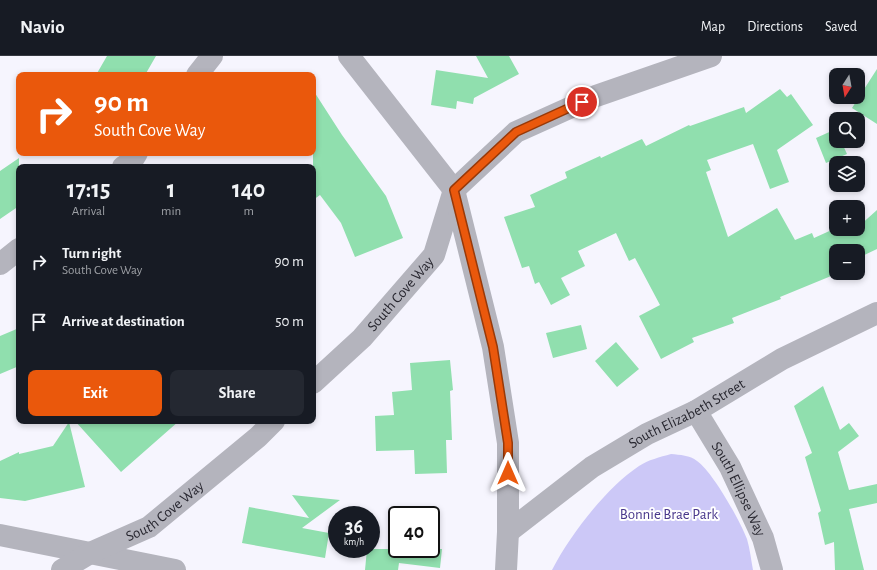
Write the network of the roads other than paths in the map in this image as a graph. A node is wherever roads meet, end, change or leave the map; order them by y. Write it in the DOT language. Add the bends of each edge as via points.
graph roads {
  1 [pos="212,56"];
  2 [pos="349,56"];
  3 [pos="711,56"];
  4 [pos="199,72"];
  5 [pos="135,156"];
  6 [pos="127,164"];
  7 [pos="454,190"];
  8 [pos="16,251"];
  9 [pos="0,264"];
  10 [pos="877,313"];
  11 [pos="316,380"];
  12 [pos="696,411"];
  13 [pos="271,424"];
  14 [pos="508,532"];
  15 [pos="0,535"];
  16 [pos="90,553"];
  17 [pos="62,570"];
  18 [pos="175,570"];
  19 [pos="506,570"];
  20 [pos="772,570"];
  1 -- 4 [label="street"];
  2 -- 7 [label="street"];
  3 -- 7 [label="street, South Cove Way" via="596,96 516,132"];
  5 -- 6 [label="street"];
  7 -- 11 [label="street, South Cove Way" via="434,255 362,338"];
  7 -- 14 [label="street" via="493,347 506,429"];
  8 -- 9 [label="street"];
  10 -- 12 [label="street, South Elizabeth Street" via="782,359"];
  12 -- 14 [label="street, South Elizabeth Street" via="648,434 592,467"];
  12 -- 20 [label="street, South Ellipse Way" via="730,467 763,538"];
  13 -- 16 [label="street, South Cove Way" via="148,527"];
  14 -- 19 [label="street"];
  15 -- 16 [label="street"];
  16 -- 17 [label="street, South Cove Way"];
  16 -- 18 [label="street"];
}
